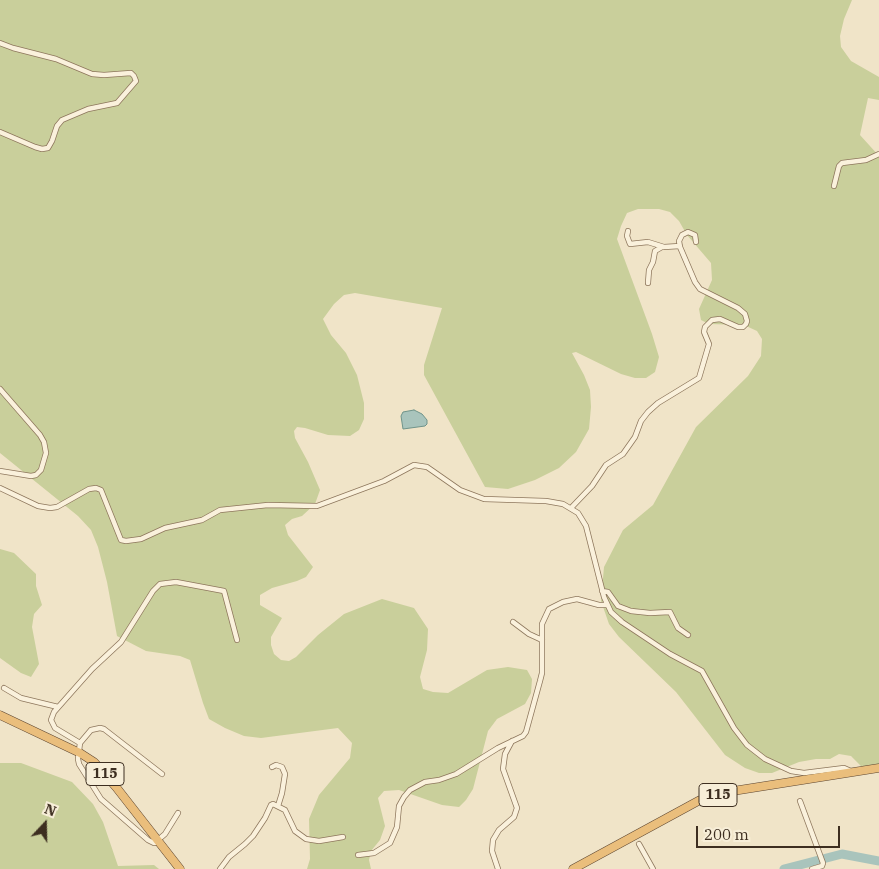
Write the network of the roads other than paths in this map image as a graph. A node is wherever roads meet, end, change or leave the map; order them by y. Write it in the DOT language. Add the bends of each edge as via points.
graph roads {
  1 [pos="0,43"];
  2 [pos="0,132"];
  3 [pos="879,154"];
  4 [pos="834,186"];
  5 [pos="628,232"];
  6 [pos="696,242"];
  7 [pos="680,246"];
  8 [pos="662,247"];
  9 [pos="648,283"];
  10 [pos="0,389"];
  11 [pos="0,471"];
  12 [pos="0,488"];
  13 [pos="571,508"];
  14 [pos="602,591"];
  15 [pos="606,605"];
  16 [pos="513,622"];
  17 [pos="688,635"];
  18 [pos="237,640"];
  19 [pos="542,640"];
  20 [pos="4,688"];
  21 [pos="58,707"];
  22 [pos="0,715"];
  23 [pos="512,741"];
  24 [pos="80,743"];
  25 [pos="80,753"];
  26 [pos="272,767"];
  27 [pos="879,768"];
  28 [pos="853,772"];
  29 [pos="162,774"];
  30 [pos="800,801"];
  31 [pos="278,806"];
  32 [pos="178,813"];
  33 [pos="342,837"];
  34 [pos="159,841"];
  35 [pos="639,844"];
  36 [pos="358,855"];
  37 [pos="180,869"];
  38 [pos="220,869"];
  39 [pos="498,869"];
  40 [pos="573,869"];
  41 [pos="653,869"];
  42 [pos="812,869"];
  1 -- 2 [label="street" via="56,59 92,74 131,73 136,81 117,103 88,109 62,120 48,148 35,147"];
  3 -- 4 [label="street" via="866,160 842,163 838,166"];
  5 -- 8 [label="street" via="630,244 648,242"];
  6 -- 7 [label="street" via="695,235 685,233 680,239"];
  7 -- 8 [label="street"];
  7 -- 13 [label="street" via="696,284 741,310 746,316 746,324 738,328 720,318 705,327 709,344 699,378 648,412 623,454 606,466"];
  8 -- 9 [label="street" via="654,252"];
  10 -- 11 [label="street" via="40,435 46,453 36,475"];
  12 -- 13 [label="street" via="38,506 50,508 89,489 101,490 121,540 141,539 165,528 202,520 220,510 268,505 317,506 333,502 414,465 430,469 460,490 484,499 551,502"];
  13 -- 14 [label="street" via="586,526"];
  14 -- 15 [label="street"];
  14 -- 17 [label="street" via="608,592 618,606 631,611 670,612 678,628"];
  15 -- 19 [label="street" via="576,599 556,604 549,609 542,624"];
  15 -- 28 [label="street" via="622,622 702,671 737,732 760,755 791,771 804,773 844,768"];
  16 -- 19 [label="street"];
  18 -- 21 [label="street" via="224,591 176,582 160,584 121,642"];
  19 -- 23 [label="street" via="542,672 526,732"];
  20 -- 21 [label="street" via="21,698"];
  21 -- 24 [label="street" via="52,724"];
  22 -- 25 [label="highway, 115"];
  23 -- 36 [label="street" via="456,774 425,782 410,790 400,806 397,827 390,843 374,853"];
  23 -- 39 [label="street" via="505,754 503,769 518,808 493,840"];
  24 -- 25 [label="street"];
  24 -- 29 [label="street" via="91,730 104,729"];
  25 -- 34 [label="highway, 115" via="100,768"];
  25 -- 34 [label="street" via="79,764 101,799 148,840"];
  26 -- 31 [label="street" via="282,767 285,774"];
  27 -- 28 [label="highway, 115"];
  28 -- 40 [label="highway, 115" via="733,791 700,800"];
  30 -- 42 [label="street" via="822,863 822,866"];
  31 -- 33 [label="street" via="288,814 295,832 306,839 318,841"];
  31 -- 38 [label="street" via="271,805 253,836"];
  32 -- 34 [label="street"];
  34 -- 37 [label="highway, 115"];
  35 -- 41 [label="street"];
}
